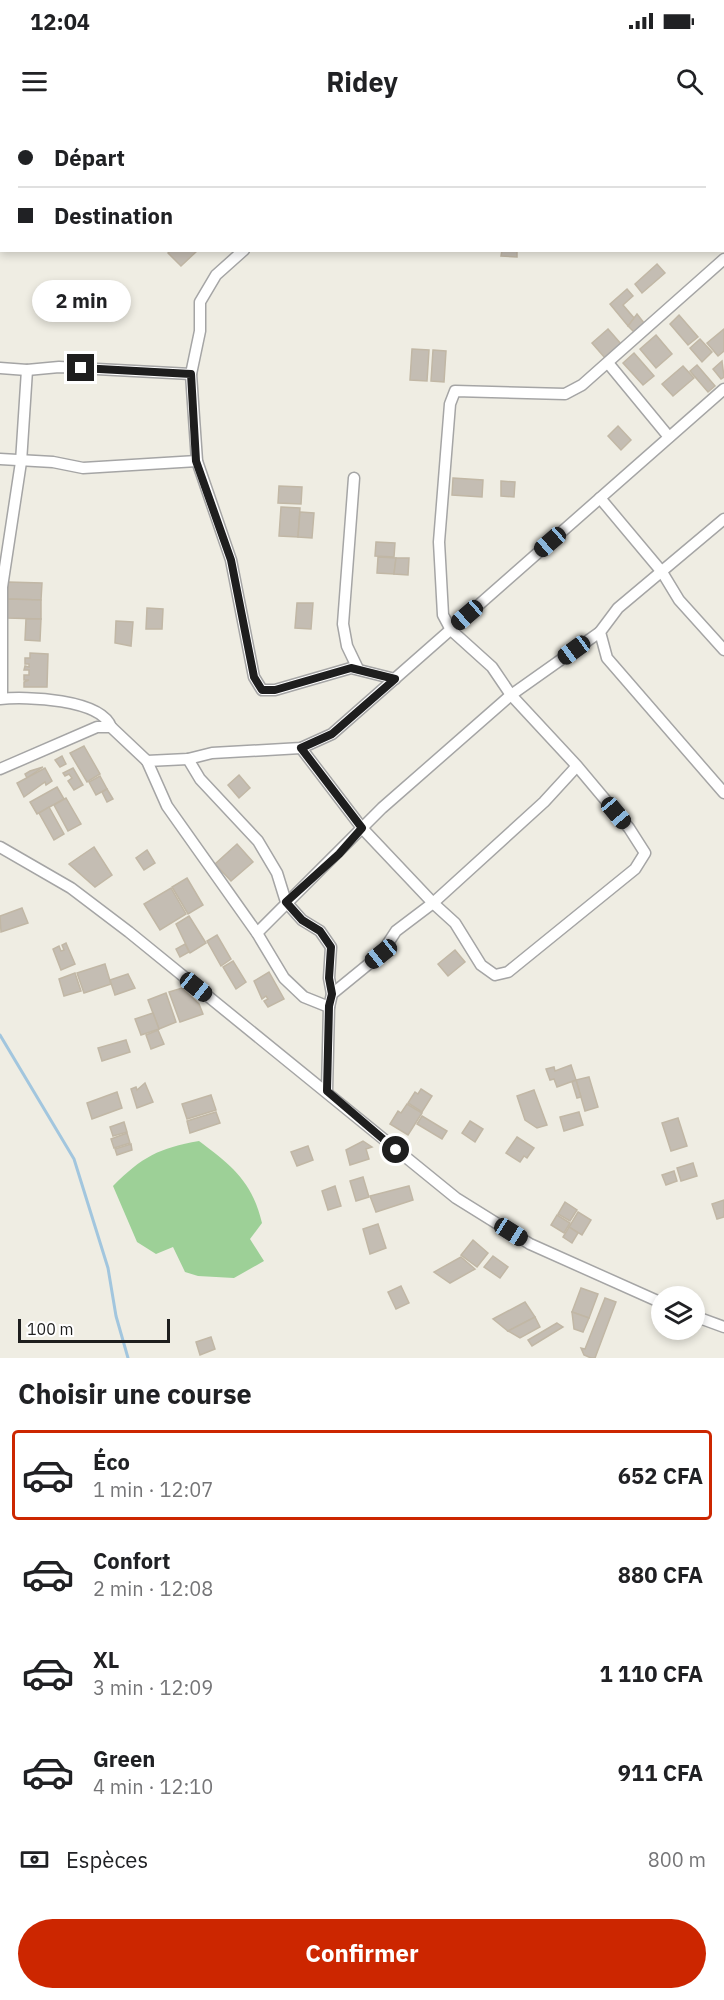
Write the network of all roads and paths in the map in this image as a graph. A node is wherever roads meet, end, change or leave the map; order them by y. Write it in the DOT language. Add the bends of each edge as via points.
graph roads {
  1 [pos="241,252"];
  2 [pos="724,259"];
  3 [pos="608,363"];
  4 [pos="0,368"];
  5 [pos="27,370"];
  6 [pos="191,374"];
  7 [pos="724,389"];
  8 [pos="669,436"];
  9 [pos="0,459"];
  10 [pos="196,461"];
  11 [pos="21,462"];
  12 [pos="354,478"];
  13 [pos="600,498"];
  14 [pos="724,519"];
  15 [pos="662,572"];
  16 [pos="451,630"];
  17 [pos="600,632"];
  18 [pos="724,650"];
  19 [pos="358,669"];
  20 [pos="395,679"];
  21 [pos="511,695"];
  22 [pos="1,698"];
  23 [pos="111,727"];
  24 [pos="301,748"];
  25 [pos="188,759"];
  26 [pos="147,762"];
  27 [pos="577,766"];
  28 [pos="0,769"];
  29 [pos="724,793"];
  30 [pos="362,828"];
  31 [pos="0,847"];
  32 [pos="286,902"];
  33 [pos="433,903"];
  34 [pos="257,933"];
  35 [pos="332,994"];
  36 [pos="329,1006"];
  37 [pos="327,1091"];
  38 [pos="651,1298"];
  39 [pos="705,1320"];
  40 [pos="724,1327"];
  1 -- 6 [label="street" via="216,275 200,302 200,331"];
  2 -- 3 [label="street"];
  3 -- 8 [label="street"];
  3 -- 16 [label="street" via="565,394 455,391 450,404 440,542 443,615"];
  4 -- 5 [label="street"];
  5 -- 6 [label="street" via="59,367"];
  5 -- 11 [label="street"];
  6 -- 10 [label="street"];
  7 -- 8 [label="street"];
  8 -- 13 [label="street"];
  9 -- 11 [label="street"];
  10 -- 11 [label="street" via="83,468 53,462"];
  10 -- 19 [label="street" via="231,560 254,677 262,690"];
  11 -- 22 [label="street" via="2,587"];
  12 -- 19 [label="street" via="343,624 347,646"];
  13 -- 15 [label="street"];
  13 -- 16 [label="street"];
  14 -- 15 [label="street"];
  15 -- 17 [label="street" via="618,608"];
  15 -- 18 [label="street" via="679,600"];
  16 -- 20 [label="street"];
  16 -- 21 [label="street" via="492,667"];
  17 -- 21 [label="street"];
  17 -- 29 [label="street" via="607,658"];
  19 -- 20 [label="street"];
  20 -- 24 [label="street" via="332,734"];
  21 -- 27 [label="street"];
  21 -- 30 [label="street"];
  22 -- 23 [label="street" via="60,701 99,712"];
  23 -- 26 [label="street"];
  23 -- 28 [label="street" via="97,727"];
  24 -- 25 [label="street" via="212,753"];
  24 -- 30 [label="street"];
  25 -- 26 [label="street"];
  25 -- 32 [label="street" via="200,779 258,841 277,873"];
  26 -- 34 [label="street" via="167,806"];
  27 -- 33 [label="street" via="544,802"];
  27 -- 33 [label="street" via="645,853 635,869 508,972 495,975 481,964 455,923"];
  30 -- 32 [label="street"];
  30 -- 33 [label="street"];
  31 -- 37 [label="street" via="71,888"];
  32 -- 34 [label="street"];
  32 -- 35 [label="street" via="302,920 320,931 331,947"];
  33 -- 35 [label="street" via="396,931 381,954"];
  34 -- 36 [label="street" via="295,990"];
  35 -- 36 [label="street"];
  36 -- 37 [label="street"];
  37 -- 38 [label="street" via="456,1198 530,1244"];
  39 -- 40 [label="street"];
}
